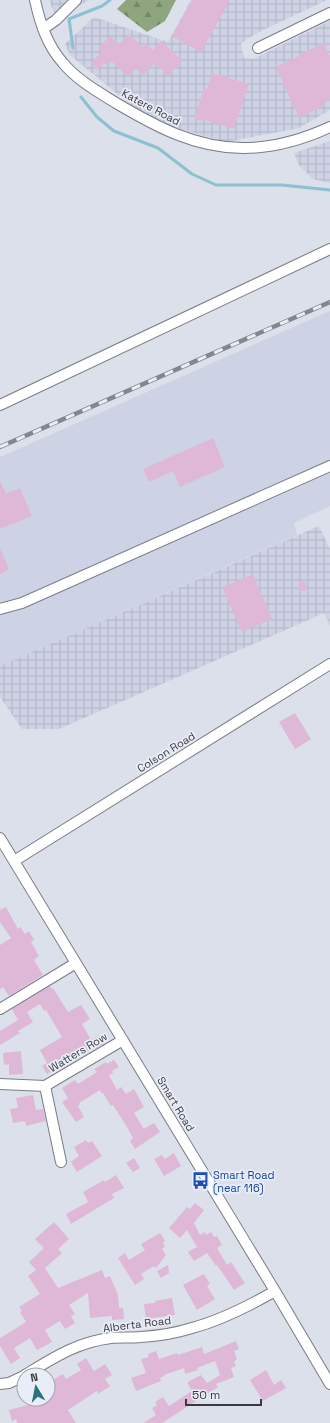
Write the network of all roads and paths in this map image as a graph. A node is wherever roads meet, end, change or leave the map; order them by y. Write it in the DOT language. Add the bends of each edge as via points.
graph roads {
  1 [pos="35,0"];
  2 [pos="76,0"];
  3 [pos="330,13"];
  4 [pos="43,29"];
  5 [pos="258,48"];
  6 [pos="330,127"];
  7 [pos="330,249"];
  8 [pos="0,405"];
  9 [pos="330,466"];
  10 [pos="0,609"];
  11 [pos="330,664"];
  12 [pos="0,838"];
  13 [pos="14,861"];
  14 [pos="76,964"];
  15 [pos="0,1009"];
  16 [pos="123,1040"];
  17 [pos="0,1084"];
  18 [pos="45,1086"];
  19 [pos="61,1162"];
  20 [pos="275,1291"];
  21 [pos="38,1367"];
  22 [pos="16,1380"];
  23 [pos="0,1384"];
  24 [pos="330,1384"];
  1 -- 4 [label="street, Katere Road"];
  2 -- 4 [label="street"];
  3 -- 5 [label="street"];
  4 -- 6 [label="street, Katere Road" via="62,62 82,81 140,117 182,137 217,146 263,147 289,142"];
  7 -- 8 [label="street"];
  9 -- 10 [label="street" via="22,603"];
  11 -- 13 [label="street, Colson Road"];
  12 -- 13 [label="street, Smart Road"];
  13 -- 14 [label="street, Smart Road"];
  14 -- 15 [label="street"];
  14 -- 16 [label="street, Smart Road"];
  16 -- 18 [label="street, Watters Row"];
  16 -- 20 [label="street, Smart Road"];
  17 -- 18 [label="street, Watters Row"];
  18 -- 19 [label="street, Watters Row"];
  20 -- 21 [label="street, Alberta Road" via="216,1321 192,1328 143,1337 111,1338 76,1347 58,1354"];
  20 -- 24 [label="street, Smart Road"];
  22 -- 23 [label="street, Alberta Road"];
}
